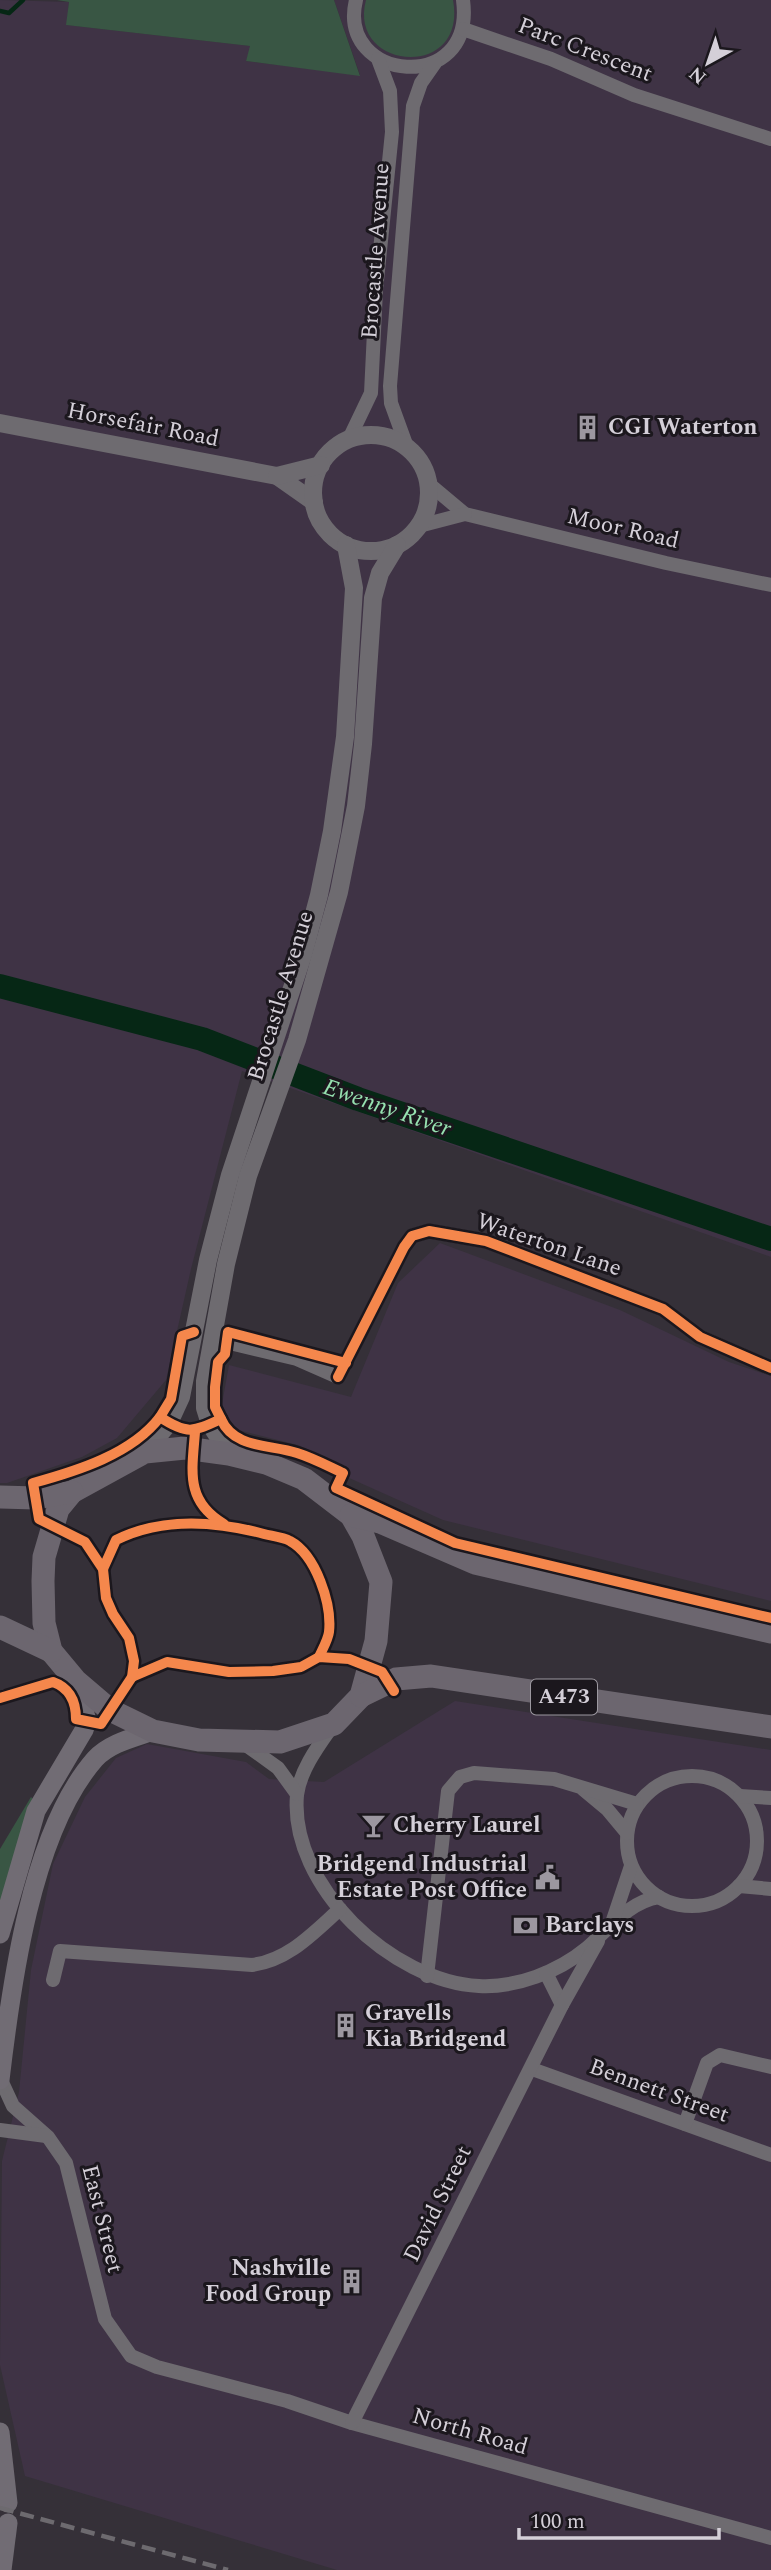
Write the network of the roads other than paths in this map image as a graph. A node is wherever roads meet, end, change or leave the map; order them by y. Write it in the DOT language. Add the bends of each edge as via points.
graph roads {
  1 [pos="356,0"];
  2 [pos="463,0"];
  3 [pos="463,29"];
  4 [pos="378,59"];
  5 [pos="435,63"];
  6 [pos="771,139"];
  7 [pos="0,423"];
  8 [pos="349,439"];
  9 [pos="407,447"];
  10 [pos="321,465"];
  11 [pos="277,476"];
  12 [pos="428,483"];
  13 [pos="314,502"];
  14 [pos="465,514"];
  15 [pos="419,526"];
  16 [pos="346,545"];
  17 [pos="397,545"];
  18 [pos="771,585"];
  19 [pos="212,1339"];
  20 [pos="771,1368"];
  21 [pos="145,1452"];
  22 [pos="229,1454"];
  23 [pos="72,1492"];
  24 [pos="0,1497"];
  25 [pos="351,1515"];
  26 [pos="0,1627"];
  27 [pos="771,1633"];
  28 [pos="51,1651"];
  29 [pos="76,1681"];
  30 [pos="361,1696"];
  31 [pos="334,1724"];
  32 [pos="771,1727"];
  33 [pos="153,1731"];
  34 [pos="243,1743"];
  35 [pos="580,1786"];
  36 [pos="297,1794"];
  37 [pos="740,1796"];
  38 [pos="771,1798"];
  39 [pos="637,1804"];
  40 [pos="627,1833"];
  41 [pos="631,1866"];
  42 [pos="740,1886"];
  43 [pos="771,1889"];
  44 [pos="659,1898"];
  45 [pos="340,1909"];
  46 [pos="613,1920"];
  47 [pos="0,1934"];
  48 [pos="600,1935"];
  49 [pos="546,1973"];
  50 [pos="428,1976"];
  51 [pos="53,1980"];
  52 [pos="562,2005"];
  53 [pos="3,2031"];
  54 [pos="771,2067"];
  55 [pos="532,2069"];
  56 [pos="0,2079"];
  57 [pos="685,2124"];
  58 [pos="0,2130"];
  59 [pos="48,2137"];
  60 [pos="771,2155"];
  61 [pos="158,2367"];
  62 [pos="352,2423"];
  63 [pos="0,2432"];
  64 [pos="771,2539"];
  65 [pos="2,2570"];
  1 -- 4 [label="street, Brocastle Avenue" via="359,36"];
  2 -- 3 [label="street"];
  3 -- 5 [label="street, Brocastle Avenue" via="447,54"];
  3 -- 6 [label="street, Parc Crescent" via="551,59 634,95"];
  4 -- 5 [label="street" via="406,68"];
  4 -- 8 [label="street, Brocastle Avenue" via="390,91 392,132 376,290 372,393"];
  5 -- 9 [label="street, Brocastle Avenue" via="413,106 390,386 394,415"];
  7 -- 11 [label="street, Horsefair Road"];
  8 -- 9 [label="street" via="379,435"];
  8 -- 10 [label="street" via="333,449"];
  9 -- 12 [label="street" via="421,463"];
  10 -- 11 [label="street, Horsefair Road"];
  10 -- 13 [label="street" via="314,483"];
  11 -- 13 [label="street, Horsefair Road"];
  12 -- 14 [label="street, Moor Road"];
  12 -- 15 [label="street" via="426,513"];
  13 -- 16 [label="street" via="325,527"];
  14 -- 15 [label="street, Moor Road"];
  14 -- 18 [label="street, Moor Road"];
  15 -- 17 [label="street"];
  16 -- 17 [label="street" via="380,550"];
  16 -- 21 [label="street, Brocastle Avenue" via="354,588 352,644 332,831 303,955 230,1175 181,1397 169,1423"];
  17 -- 19 [label="street, Brocastle Avenue" via="380,573 373,598 356,806 339,892 297,1040 248,1176"];
  19 -- 20 [label="street, Waterton Lane" via="297,1359 338,1377 404,1247 412,1236 429,1231 486,1241 623,1293 663,1310 700,1338"];
  19 -- 22 [label="street, Brocastle Avenue" via="205,1408"];
  21 -- 22 [label="main road" via="185,1448"];
  21 -- 23 [label="main road"];
  22 -- 25 [label="main road" via="304,1479"];
  23 -- 24 [label="main road"];
  23 -- 28 [label="main road" via="58,1509 44,1557 43,1607"];
  25 -- 27 [label="main road" via="380,1522 475,1563"];
  25 -- 30 [label="main road" via="381,1582 376,1641"];
  26 -- 28 [label="main road"];
  28 -- 29 [label="main road"];
  29 -- 33 [label="main road" via="110,1710"];
  29 -- 47 [label="main road" via="87,1721 85,1730 36,1811"];
  30 -- 31 [label="main road"];
  30 -- 32 [label="main road, A473" via="396,1679 431,1676"];
  31 -- 34 [label="main road" via="280,1741"];
  31 -- 36 [label="street" via="311,1757"];
  33 -- 34 [label="main road"];
  33 -- 53 [label="main road" via="121,1742 96,1759 74,1789 54,1830 31,1902"];
  34 -- 36 [label="street" via="272,1762"];
  35 -- 39 [label="street"];
  35 -- 40 [label="street"];
  35 -- 50 [label="street" via="554,1779 466,1774 448,1791"];
  36 -- 45 [label="street" via="304,1845 319,1880"];
  37 -- 38 [label="street"];
  37 -- 39 [label="street" via="708,1777 688,1775 660,1784"];
  37 -- 42 [label="street" via="752,1814 757,1842"];
  39 -- 40 [label="street"];
  40 -- 41 [label="street"];
  41 -- 44 [label="street"];
  41 -- 46 [label="street"];
  42 -- 43 [label="street"];
  42 -- 44 [label="street" via="712,1903 694,1906"];
  44 -- 46 [label="street" via="648,1899"];
  45 -- 50 [label="street" via="394,1959"];
  45 -- 51 [label="street" via="269,1963 60,1951"];
  46 -- 48 [label="street"];
  48 -- 49 [label="street"];
  48 -- 52 [label="street, David Street"];
  49 -- 50 [label="street" via="481,1986"];
  49 -- 52 [label="street"];
  52 -- 55 [label="street, David Street"];
  53 -- 56 [label="main road"];
  54 -- 57 [label="street" via="720,2055 707,2063"];
  55 -- 57 [label="street, Bennett Street"];
  55 -- 62 [label="street, David Street"];
  56 -- 59 [label="street, East Street" via="13,2106"];
  57 -- 60 [label="street, Bennett Street"];
  58 -- 59 [label="street"];
  59 -- 61 [label="street, East Street" via="66,2163 105,2319 131,2356"];
  61 -- 62 [label="street, North Road"];
  62 -- 64 [label="street, North Road"];
  63 -- 65 [label="main road" via="8,2513"];
}
